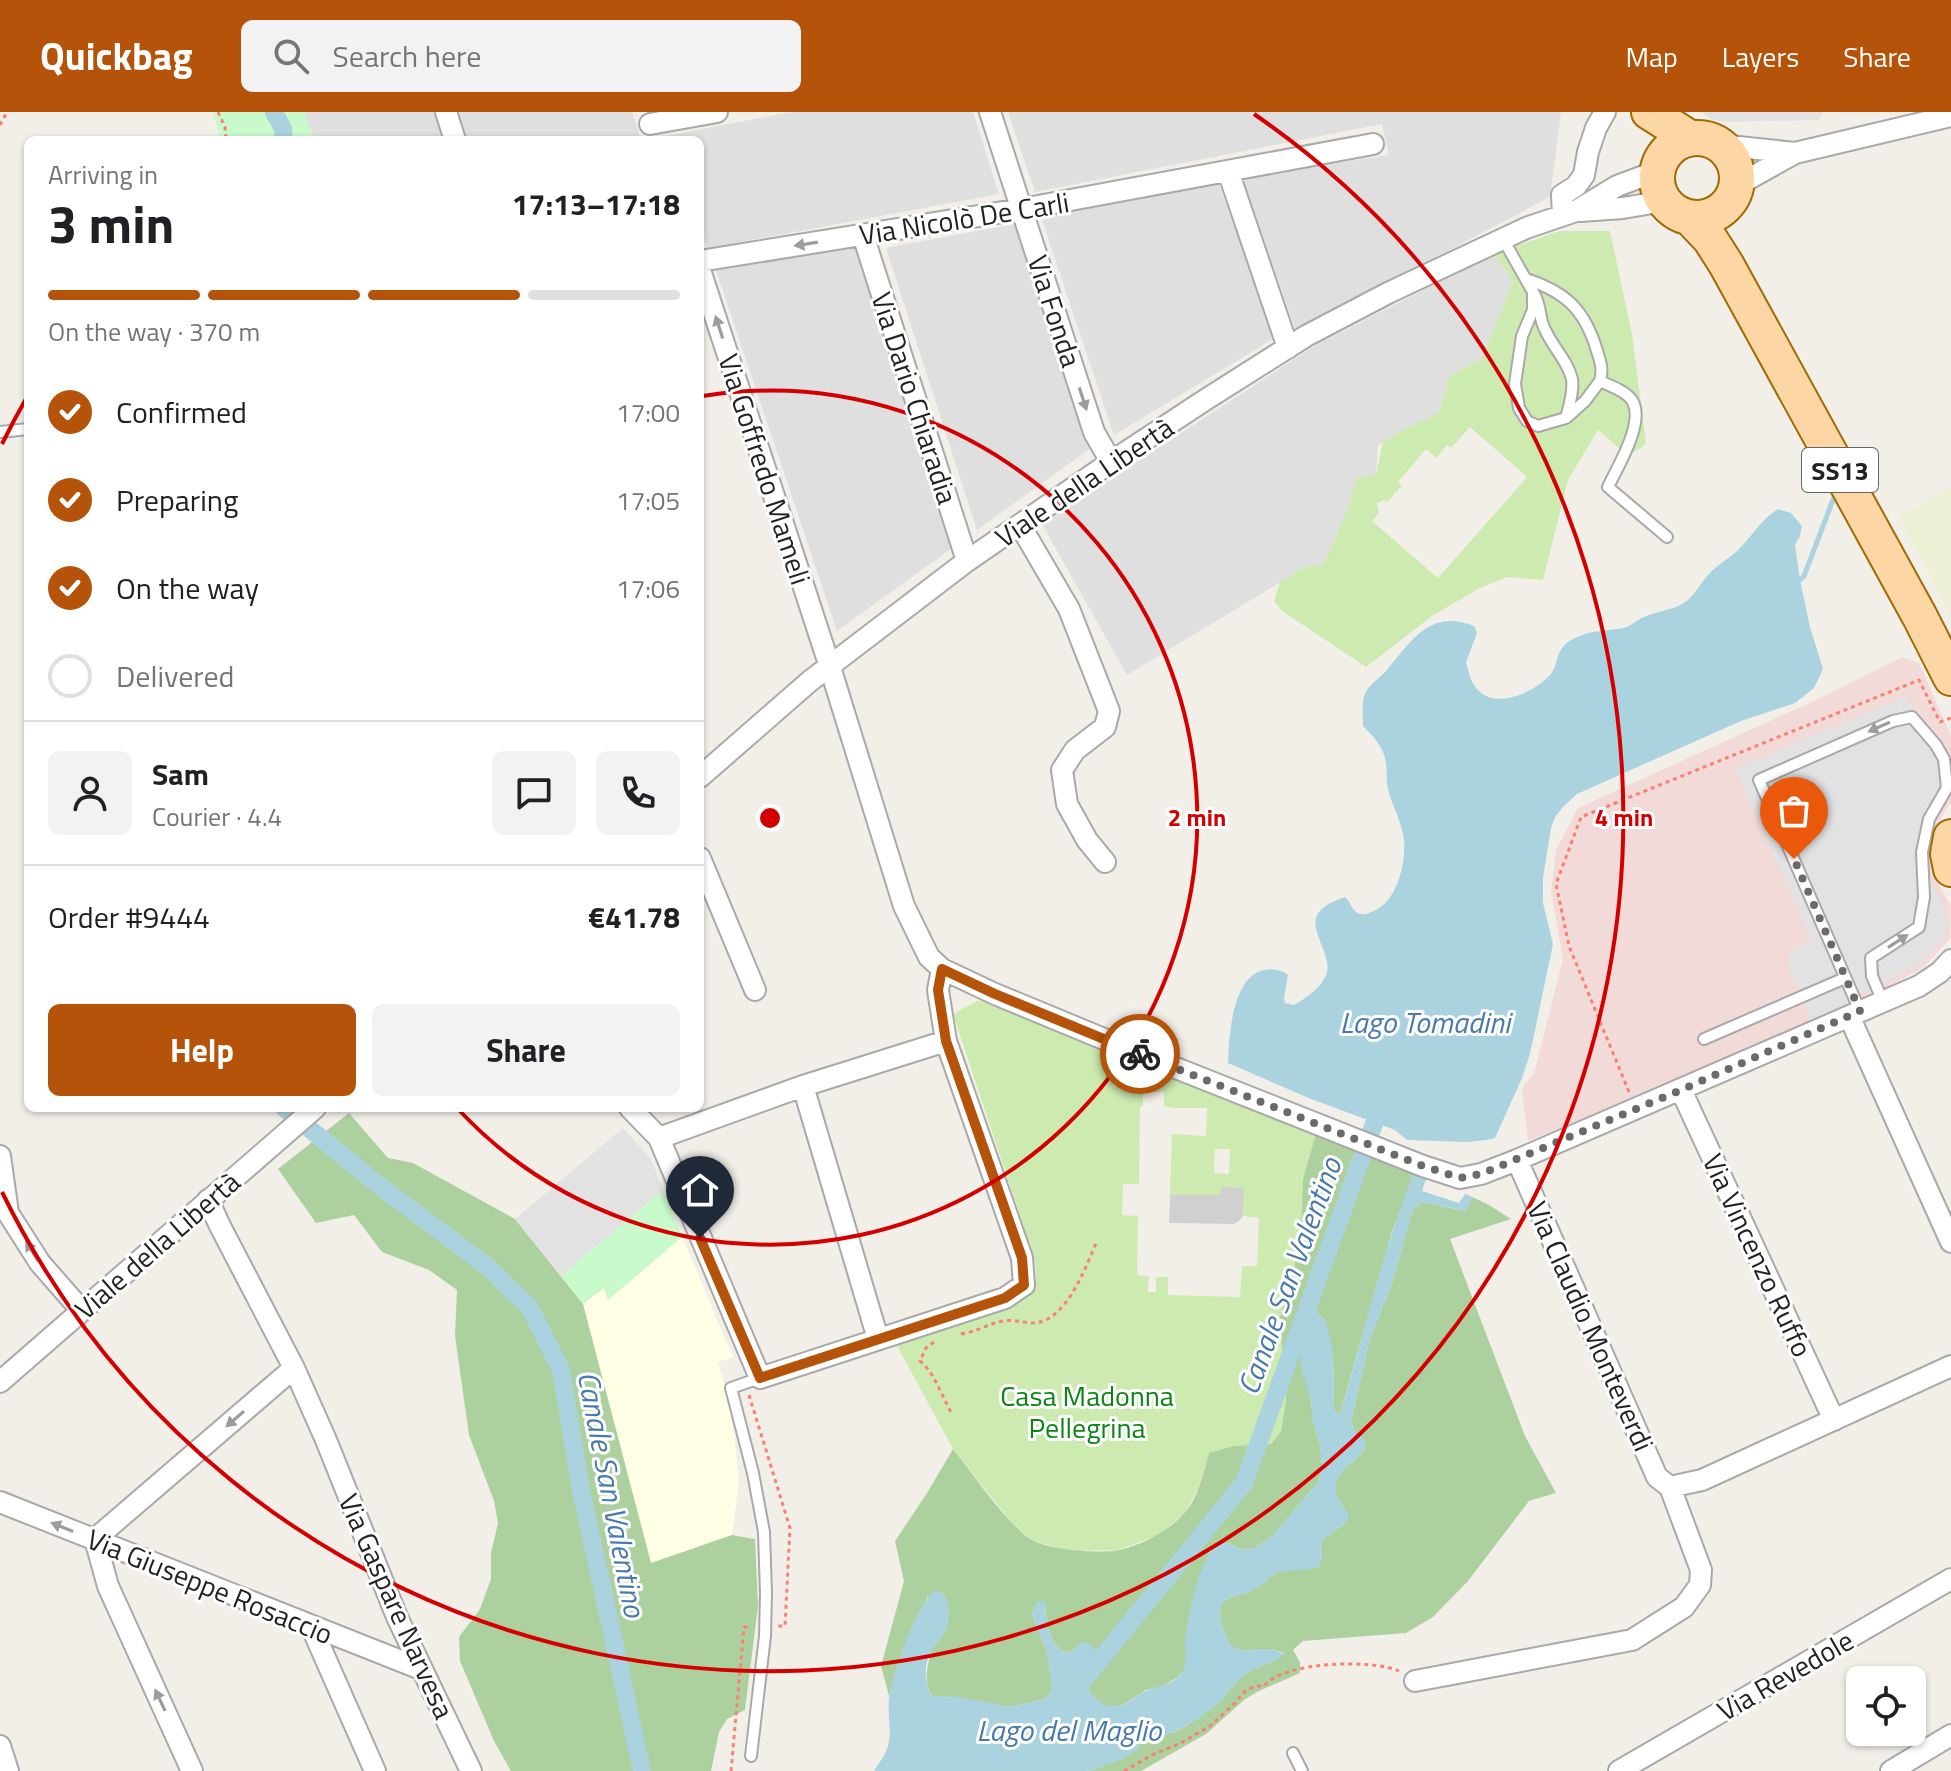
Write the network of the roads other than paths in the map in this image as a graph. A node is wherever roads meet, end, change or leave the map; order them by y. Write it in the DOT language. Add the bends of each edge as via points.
graph roads {
  1 [pos="446,112"];
  2 [pos="717,112"];
  3 [pos="990,112"];
  4 [pos="1605,112"];
  5 [pos="1649,112"];
  6 [pos="1951,116"];
  7 [pos="650,125"];
  8 [pos="454,136"];
  9 [pos="1373,144"];
  10 [pos="1795,153"];
  11 [pos="1228,171"];
  12 [pos="1681,171"];
  13 [pos="1733,193"];
  14 [pos="1022,209"];
  15 [pos="1570,213"];
  16 [pos="863,235"];
  17 [pos="1503,239"];
  18 [pos="704,260"];
  19 [pos="1726,264"];
  20 [pos="1526,279"];
  21 [pos="704,282"];
  22 [pos="1533,292"];
  23 [pos="1288,348"];
  24 [pos="1600,381"];
  25 [pos="1566,418"];
  26 [pos="24,429"];
  27 [pos="0,432"];
  28 [pos="1111,462"];
  29 [pos="1020,525"];
  30 [pos="1667,537"];
  31 [pos="967,561"];
  32 [pos="830,667"];
  33 [pos="1951,678"];
  34 [pos="704,774"];
  35 [pos="1951,837"];
  36 [pos="1105,862"];
  37 [pos="704,868"];
  38 [pos="1951,869"];
  39 [pos="1951,960"];
  40 [pos="942,969"];
  41 [pos="1845,978"];
  42 [pos="755,990"];
  43 [pos="1883,1002"];
  44 [pos="1854,1014"];
  45 [pos="1704,1039"];
  46 [pos="946,1041"];
  47 [pos="803,1086"];
  48 [pos="1681,1090"];
  49 [pos="310,1112"];
  50 [pos="634,1112"];
  51 [pos="659,1138"];
  52 [pos="0,1156"];
  53 [pos="1517,1160"];
  54 [pos="208,1200"];
  55 [pos="1951,1242"];
  56 [pos="82,1311"];
  57 [pos="878,1339"];
  58 [pos="1951,1366"];
  59 [pos="294,1368"];
  60 [pos="753,1381"];
  61 [pos="0,1382"];
  62 [pos="1834,1420"];
  63 [pos="1670,1487"];
  64 [pos="0,1502"];
  65 [pos="95,1539"];
  66 [pos="1949,1585"];
  67 [pos="311,1626"];
  68 [pos="421,1669"];
  69 [pos="1415,1681"];
  70 [pos="1951,1735"];
  71 [pos="0,1746"];
  72 [pos="1293,1753"];
  73 [pos="751,1756"];
  74 [pos="8,1771"];
  75 [pos="192,1771"];
  76 [pos="375,1771"];
  77 [pos="471,1771"];
  78 [pos="1302,1771"];
  79 [pos="1619,1771"];
  80 [pos="1891,1771"];
  1 -- 8 [label="street"];
  2 -- 7 [label="street"];
  3 -- 14 [label="street, Via Fonda"];
  4 -- 15 [label="street" via="1584,175 1562,195"];
  5 -- 12 [label="main road, SS13"];
  6 -- 10 [label="street, Viale della Libertà"];
  9 -- 11 [label="street, Via Nicolò De Carli"];
  10 -- 12 [label="street, Viale della Libertà"];
  10 -- 13 [label="street, Viale della Libertà"];
  11 -- 14 [label="street, Via Nicolò De Carli"];
  11 -- 23 [label="street"];
  12 -- 13 [label="main road" via="1707,216 1723,208"];
  12 -- 13 [label="main road, SS13" via="1726,150 1737,178"];
  12 -- 15 [label="street, Viale della Libertà" via="1617,186"];
  12 -- 15 [label="street, Viale della Libertà" via="1623,208"];
  12 -- 19 [label="main road, SS13"];
  13 -- 19 [label="main road, SS13"];
  14 -- 16 [label="street, Via Nicolò De Carli"];
  14 -- 28 [label="street, Via Fonda, one-way" via="1094,432"];
  15 -- 17 [label="street, Viale della Libertà"];
  16 -- 18 [label="street, Via Nicolò De Carli, one-way"];
  16 -- 31 [label="street, Via Dario Chiaradia"];
  17 -- 20 [label="lane"];
  17 -- 23 [label="street, Viale della Libertà"];
  19 -- 33 [label="main road, SS13"];
  20 -- 22 [label="lane"];
  20 -- 24 [label="lane" via="1559,292 1586,320 1603,371"];
  32 -- 21 [label="street, Via Goffredo Mameli, one-way"];
  22 -- 25 [label="lane" via="1542,323 1573,381"];
  22 -- 25 [label="lane" via="1533,310 1518,353 1519,408 1538,426"];
  23 -- 28 [label="street, Viale della Libertà"];
  24 -- 25 [label="lane"];
  24 -- 30 [label="lane" via="1628,396 1636,421 1608,487"];
  26 -- 27 [label="lane"];
  28 -- 29 [label="street, Viale della Libertà"];
  29 -- 31 [label="street, Viale della Libertà"];
  29 -- 36 [label="street" via="1069,609 1109,711 1105,727 1075,750 1062,770 1067,804"];
  31 -- 32 [label="street, Viale della Libertà"];
  32 -- 34 [label="street, Viale della Libertà"];
  32 -- 40 [label="street, Via Goffredo Mameli" via="904,906 929,957"];
  35 -- 38 [label="main road"];
  37 -- 42 [label="street"];
  39 -- 43 [label="street" via="1919,986"];
  40 -- 46 [label="street" via="938,990"];
  40 -- 53 [label="street" via="1435,1170 1460,1178"];
  43 -- 41 [label="lane, one-way" via="1871,958 1919,927 1922,852 1929,819 1947,788 1944,759 1912,717 1759,780"];
  41 -- 44 [label="lane"];
  41 -- 45 [label="lane"];
  43 -- 44 [label="street"];
  44 -- 48 [label="street"];
  44 -- 55 [label="street"];
  46 -- 47 [label="street"];
  46 -- 57 [label="street" via="1022,1258 1024,1285 1005,1298"];
  47 -- 51 [label="street"];
  47 -- 57 [label="street"];
  48 -- 53 [label="street"];
  48 -- 62 [label="street, Via Vincenzo Ruffo"];
  49 -- 54 [label="street, Viale della Libertà"];
  50 -- 51 [label="street"];
  51 -- 60 [label="street"];
  56 -- 52 [label="street, one-way" via="40,1263 8,1213"];
  53 -- 63 [label="street, Via Claudio Monteverdi" via="1657,1477"];
  54 -- 56 [label="street, Viale della Libertà"];
  54 -- 59 [label="street, Via Gaspare Narvesa"];
  56 -- 61 [label="street, Viale della Libertà"];
  57 -- 60 [label="street"];
  58 -- 62 [label="street"];
  59 -- 65 [label="street, one-way"];
  59 -- 68 [label="street, Via Gaspare Narvesa"];
  60 -- 73 [label="lane" via="731,1388 764,1532 765,1626"];
  62 -- 63 [label="street" via="1702,1480"];
  63 -- 69 [label="street, Via Claudio Monteverdi" via="1701,1570 1700,1585 1684,1607 1632,1640"];
  65 -- 64 [label="street, Via Giuseppe Rosaccio, one-way"];
  65 -- 67 [label="street, Via Giuseppe Rosaccio"];
  75 -- 65 [label="street, one-way" via="108,1586"];
  66 -- 79 [label="street, Via Revedole"];
  67 -- 68 [label="street, Via Giuseppe Rosaccio"];
  67 -- 76 [label="street"];
  68 -- 77 [label="street, Via Gaspare Narvesa"];
  70 -- 80 [label="street"];
  71 -- 74 [label="street"];
  72 -- 78 [label="lane"];
}
